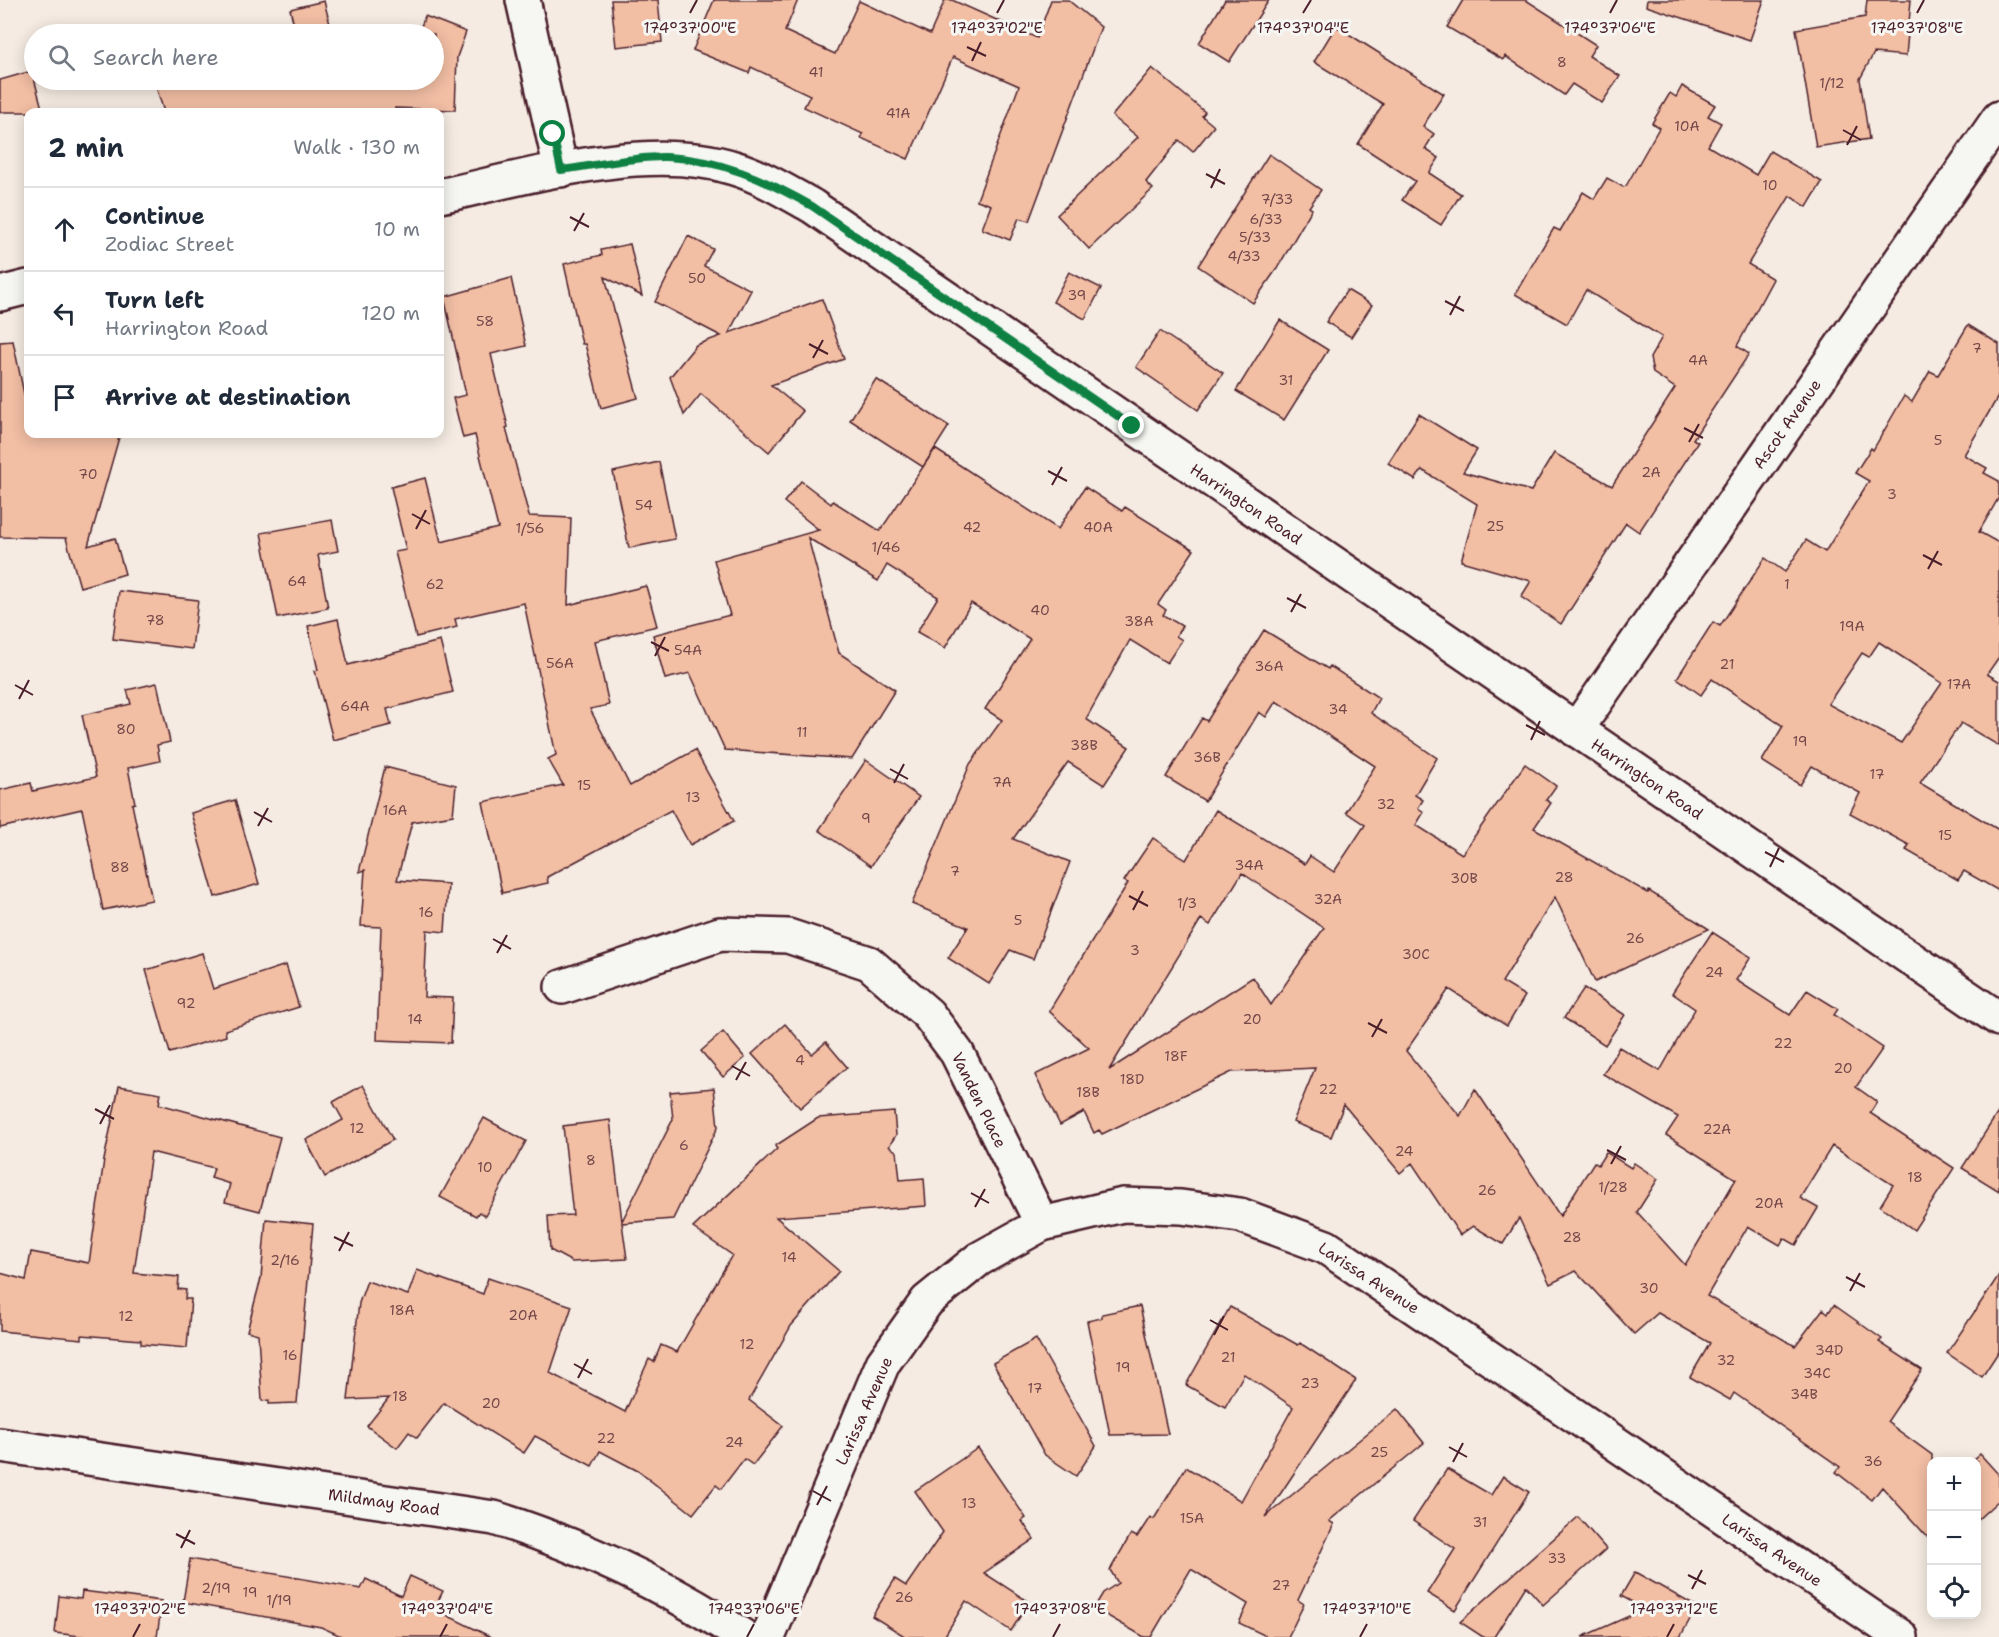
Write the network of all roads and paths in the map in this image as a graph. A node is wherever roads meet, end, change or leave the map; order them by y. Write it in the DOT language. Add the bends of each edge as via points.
graph roads {
  1 [pos="523,0"];
  2 [pos="1999,118"];
  3 [pos="561,170"];
  4 [pos="444,195"];
  5 [pos="24,288"];
  6 [pos="0,294"];
  7 [pos="1576,730"];
  8 [pos="562,987"];
  9 [pos="1999,1019"];
  10 [pos="1042,1224"];
  11 [pos="0,1445"];
  12 [pos="744,1637"];
  13 [pos="768,1637"];
  14 [pos="1901,1637"];
  1 -- 3 [label="street"];
  2 -- 7 [label="street, Ascot Avenue"];
  3 -- 4 [label="street, Harrington Road"];
  3 -- 7 [label="street, Harrington Road" via="665,157 733,167 774,185 812,206"];
  5 -- 6 [label="street"];
  7 -- 9 [label="street, Harrington Road"];
  8 -- 10 [label="street, Vanden Place" via="720,934 788,936 869,963 928,1014 957,1053"];
  10 -- 13 [label="street, Larissa Avenue" via="979,1259 927,1301 883,1363"];
  10 -- 14 [label="street, Larissa Avenue" via="1123,1205 1180,1207 1240,1215 1326,1247"];
  11 -- 12 [label="street, Mildmay Road" via="494,1518 550,1536 624,1570 697,1606"];
}
